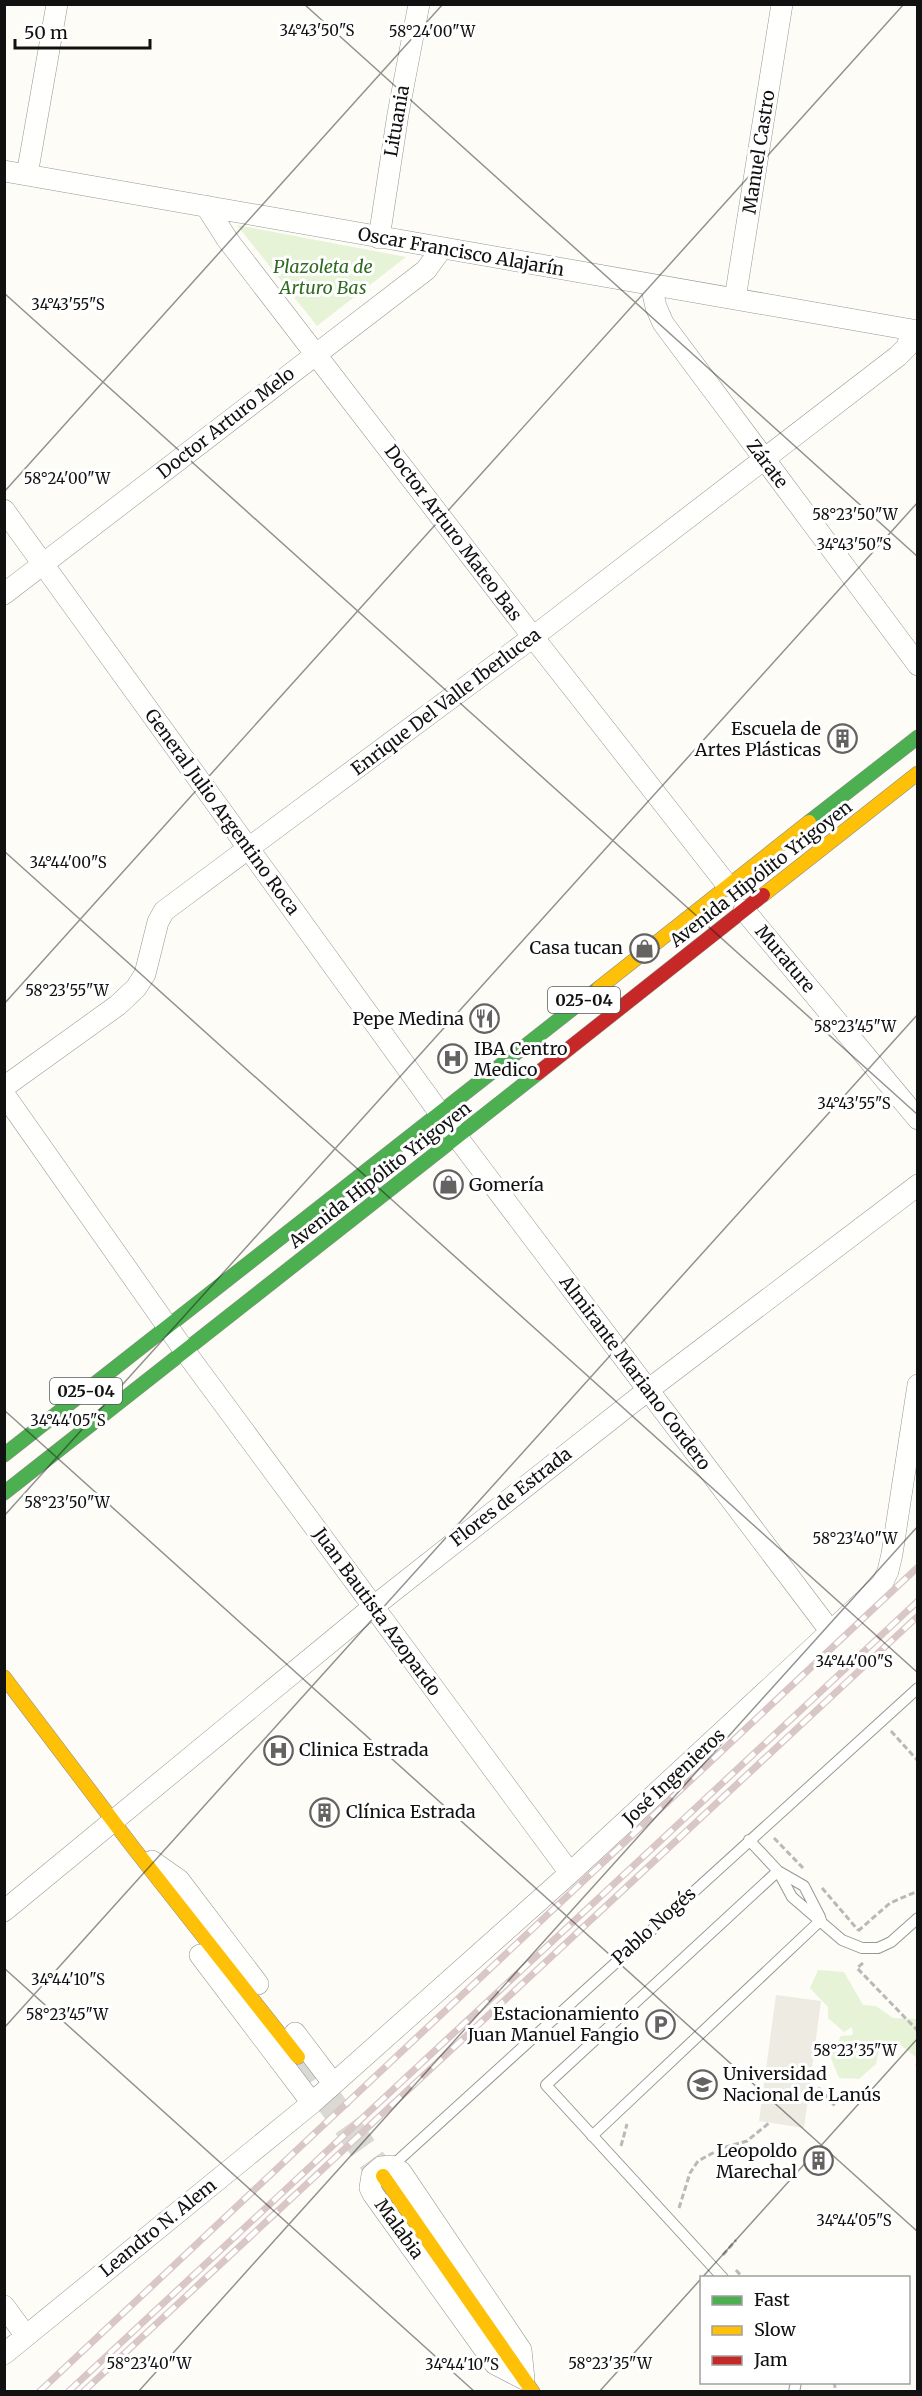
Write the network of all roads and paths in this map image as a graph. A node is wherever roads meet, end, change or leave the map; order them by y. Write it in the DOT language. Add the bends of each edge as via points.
graph roads {
  1 [pos="57,4"];
  2 [pos="419,4"];
  3 [pos="782,4"];
  4 [pos="4,171"];
  5 [pos="27,174"];
  6 [pos="206,206"];
  7 [pos="379,238"];
  8 [pos="442,248"];
  9 [pos="651,285"];
  10 [pos="735,299"];
  11 [pos="915,331"];
  12 [pos="316,354"];
  13 [pos="763,459"];
  14 [pos="4,510"];
  15 [pos="44,563"];
  16 [pos="4,594"];
  17 [pos="533,637"];
  18 [pos="918,665"];
  19 [pos="918,737"];
  20 [pos="918,773"];
  21 [pos="248,849"];
  22 [pos="728,886"];
  23 [pos="744,910"];
  24 [pos="4,1087"];
  25 [pos="4,1094"];
  26 [pos="439,1113"];
  27 [pos="918,1119"];
  28 [pos="457,1137"];
  29 [pos="918,1185"];
  30 [pos="168,1326"];
  31 [pos="184,1350"];
  32 [pos="918,1385"];
  33 [pos="648,1390"];
  34 [pos="4,1455"];
  35 [pos="4,1492"];
  36 [pos="373,1606"];
  37 [pos="831,1632"];
  38 [pos="4,1677"];
  39 [pos="918,1688"];
  40 [pos="888,1728"];
  41 [pos="918,1761"];
  42 [pos="114,1820"];
  43 [pos="749,1840"];
  44 [pos="132,1846"];
  45 [pos="778,1870"];
  46 [pos="570,1873"];
  47 [pos="4,1911"];
  48 [pos="918,1918"];
  49 [pos="821,1920"];
  50 [pos="298,2057"];
  51 [pos="333,2083"];
  52 [pos="809,2088"];
  53 [pos="635,2095"];
  54 [pos="312,2103"];
  55 [pos="835,2106"];
  56 [pos="769,2123"];
  57 [pos="592,2136"];
  58 [pos="628,2154"];
  59 [pos="387,2171"];
  60 [pos="672,2201"];
  61 [pos="736,2241"];
  62 [pos="715,2248"];
  63 [pos="723,2255"];
  64 [pos="722,2276"];
  65 [pos="742,2276"];
  66 [pos="4,2306"];
  67 [pos="26,2336"];
  68 [pos="4,2354"];
  69 [pos="528,2385"];
  1 -- 5 [label="street"];
  2 -- 7 [label="street, Lituania"];
  3 -- 10 [label="street, Manuel Castro"];
  4 -- 5 [label="street, Oscar Francisco Alajarín"];
  5 -- 6 [label="street, Oscar Francisco Alajarín"];
  6 -- 7 [label="street, Oscar Francisco Alajarín"];
  6 -- 12 [label="street, Doctor Arturo Mateo Bas"];
  7 -- 8 [label="street, Oscar Francisco Alajarín"];
  8 -- 9 [label="street, Oscar Francisco Alajarín"];
  8 -- 12 [label="street, Doctor Arturo Melo" via="426,270"];
  9 -- 10 [label="street, Oscar Francisco Alajarín"];
  9 -- 13 [label="street, Zárate" via="663,323"];
  10 -- 11 [label="street, Oscar Francisco Alajarín"];
  11 -- 13 [label="street, Enrique Del Valle Iberlucea" via="898,356"];
  12 -- 15 [label="street, Doctor Arturo Melo"];
  12 -- 17 [label="street, Doctor Arturo Mateo Bas"];
  13 -- 17 [label="street, Enrique Del Valle Iberlucea"];
  13 -- 18 [label="street, Zárate"];
  14 -- 15 [label="street, General Julio Argentino Roca"];
  15 -- 16 [label="street, Doctor Arturo Melo"];
  15 -- 21 [label="street, General Julio Argentino Roca"];
  17 -- 21 [label="street, Enrique Del Valle Iberlucea"];
  17 -- 22 [label="street, Doctor Arturo Mateo Bas"];
  19 -- 22 [label="main road, Avenida Hipólito Yrigoyen / 025-04"];
  20 -- 23 [label="main road, Avenida Hipólito Yrigoyen / 025-04"];
  21 -- 24 [label="street, Enrique Del Valle Iberlucea" via="164,911 145,974 136,988"];
  21 -- 26 [label="street, General Julio Argentino Roca"];
  22 -- 26 [label="main road, Avenida Hipólito Yrigoyen / 025-04"];
  23 -- 27 [label="street, Murature"];
  23 -- 28 [label="main road, Avenida Hipólito Yrigoyen / 025-04"];
  25 -- 30 [label="street, Juan Bautista Azopardo"];
  26 -- 28 [label="street, Almirante Mariano Cordero"];
  26 -- 30 [label="main road, Avenida Hipólito Yrigoyen / 025-04"];
  28 -- 31 [label="main road, Avenida Hipólito Yrigoyen / 025-04"];
  28 -- 33 [label="street, Almirante Mariano Cordero"];
  29 -- 33 [label="street, Flores de Estrada"];
  30 -- 31 [label="street, Juan Bautista Azopardo"];
  30 -- 34 [label="main road, Avenida Hipólito Yrigoyen / 025-04"];
  31 -- 35 [label="main road, Avenida Hipólito Yrigoyen / 025-04"];
  31 -- 36 [label="street, Juan Bautista Azopardo"];
  32 -- 37 [label="street, José Ingenieros" via="888,1571 882,1584"];
  33 -- 36 [label="street, Flores de Estrada"];
  33 -- 37 [label="street, Almirante Mariano Cordero"];
  36 -- 42 [label="street, Flores de Estrada"];
  36 -- 46 [label="street, Juan Bautista Azopardo"];
  37 -- 46 [label="street, José Ingenieros"];
  38 -- 42 [label="main road"];
  39 -- 43 [label="lane, Pablo Nogés"];
  40 -- 41 [label="path"];
  42 -- 44 [label="main road"];
  42 -- 47 [label="street, Flores de Estrada"];
  43 -- 45 [label="lane"];
  43 -- 59 [label="lane, Pablo Nogés"];
  44 -- 50 [label="main road"];
  44 -- 51 [label="street" via="179,1880"];
  44 -- 54 [label="street" via="155,1896"];
  45 -- 49 [label="lane" via="792,1897"];
  45 -- 49 [label="lane" via="804,1886"];
  45 -- 57 [label="lane" via="546,2085"];
  46 -- 51 [label="street, José Ingenieros"];
  48 -- 49 [label="lane" via="878,1948 862,1948 842,1940"];
  49 -- 53 [label="lane"];
  51 -- 54 [label="street, José Ingenieros"];
  52 -- 55 [label="path" via="820,2089"];
  53 -- 57 [label="lane"];
  53 -- 58 [label="path" via="621,2146"];
  54 -- 67 [label="street, Leandro N. Alem"];
  56 -- 60 [label="path" via="747,2141 698,2161 679,2208"];
  57 -- 64 [label="lane"];
  59 -- 69 [label="street, Malabia" via="401,2172 521,2350"];
  59 -- 69 [label="street, Malabia" via="381,2167 372,2175 373,2194 495,2364"];
  61 -- 63 [label="path"];
  62 -- 63 [label="path"];
  63 -- 65 [label="path"];
  66 -- 67 [label="street"];
  67 -- 68 [label="street, Leandro N. Alem"];
}
